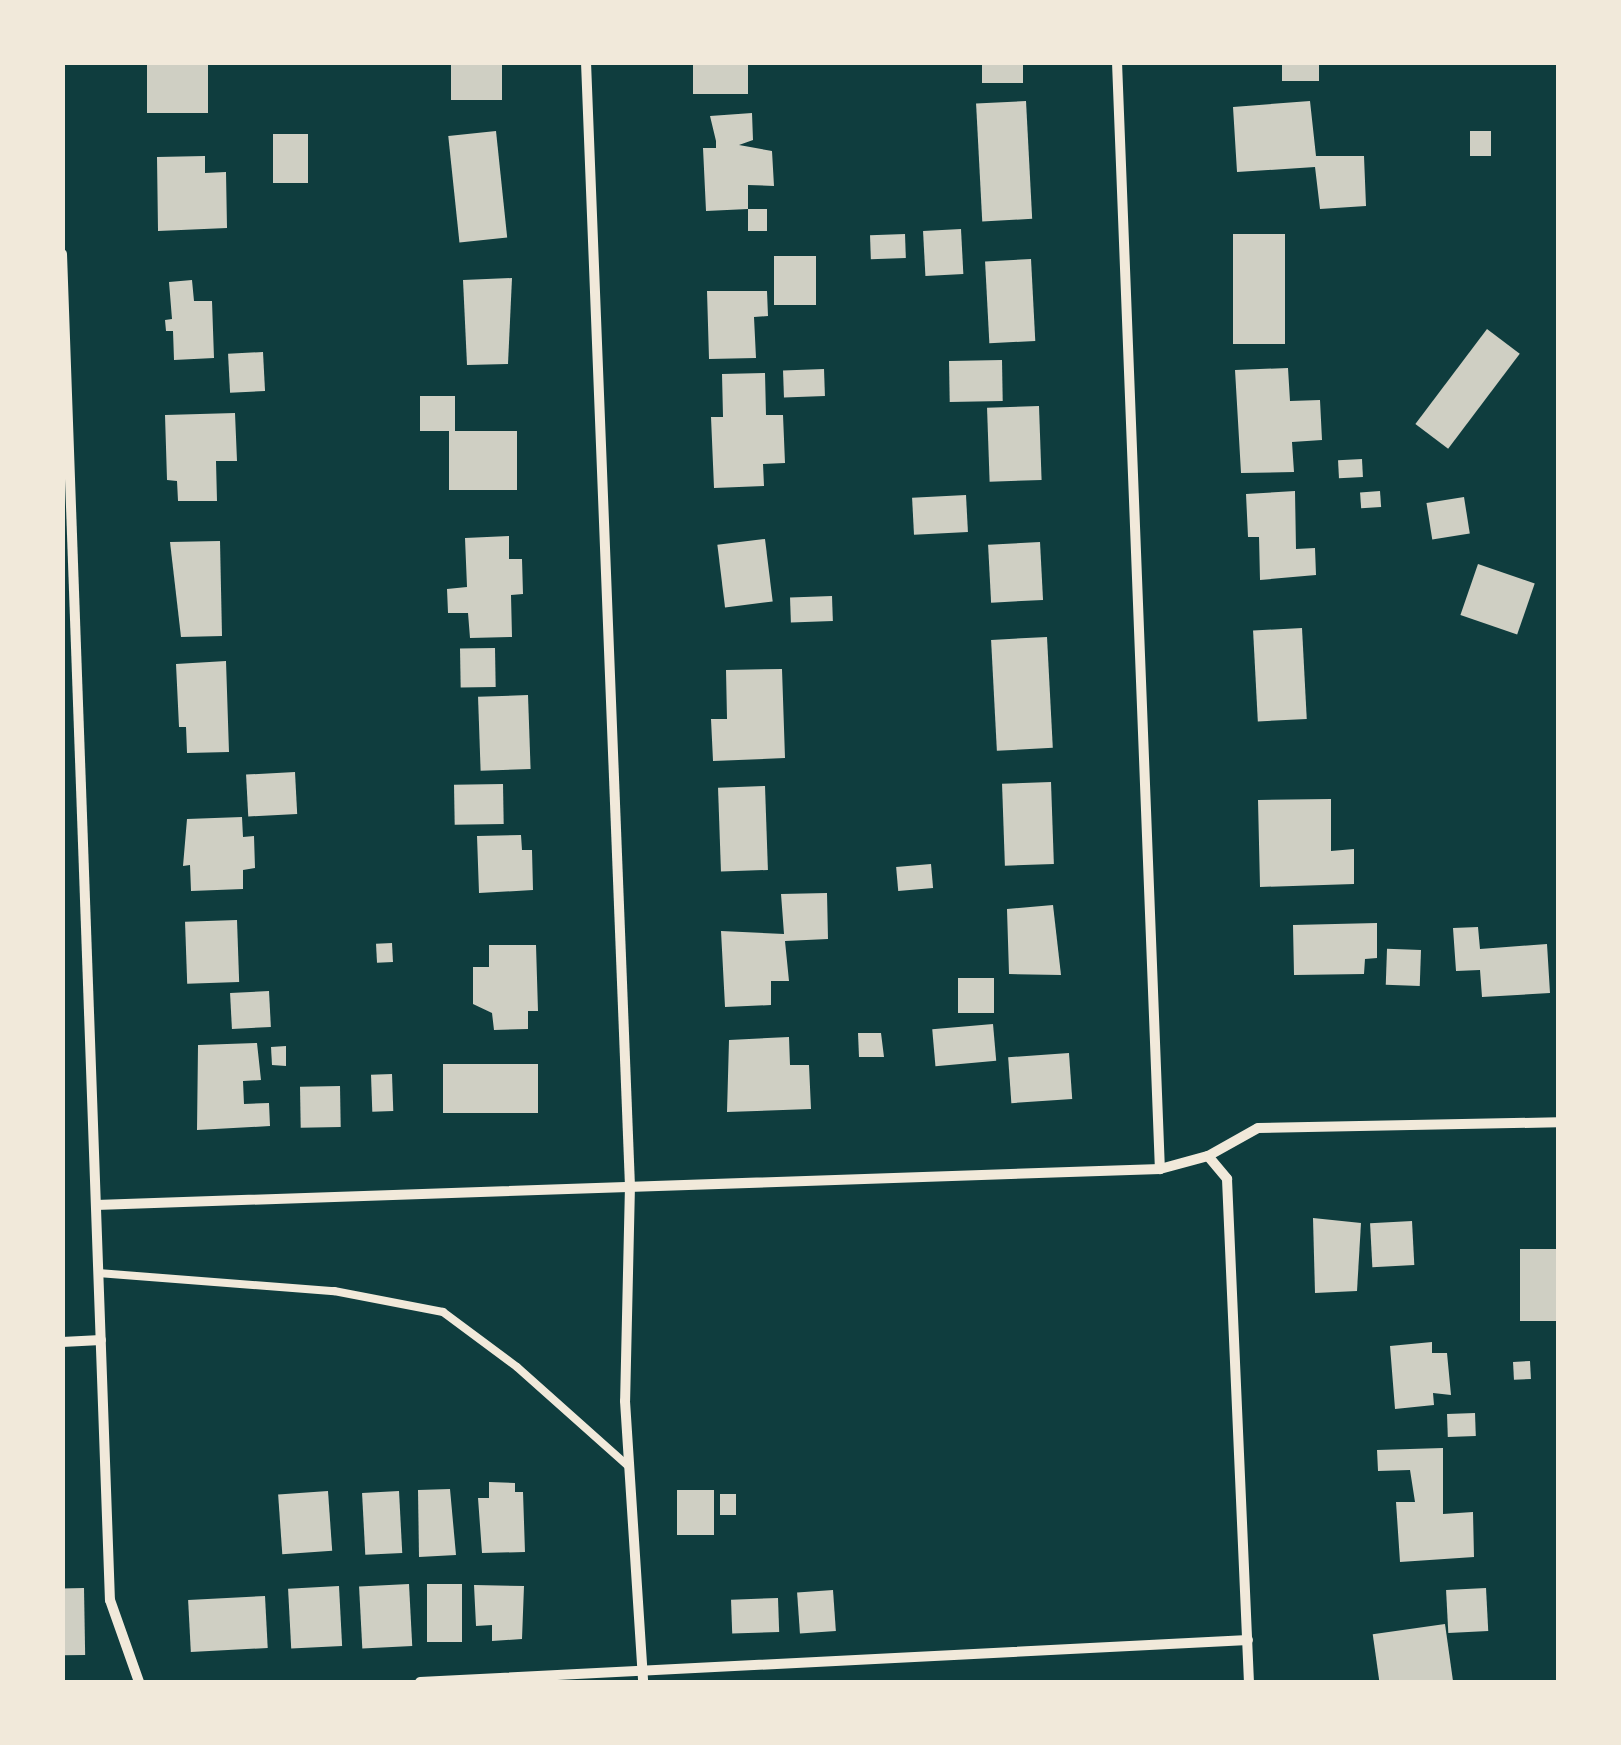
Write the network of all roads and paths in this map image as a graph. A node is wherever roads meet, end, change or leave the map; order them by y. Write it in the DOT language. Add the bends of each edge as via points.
graph roads {
  1 [pos="586,62"];
  2 [pos="1117,62"];
  3 [pos="62,254"];
  4 [pos="78,678"];
  5 [pos="62,679"];
  6 [pos="1558,1122"];
  7 [pos="1208,1156"];
  8 [pos="1160,1169"];
  9 [pos="630,1185"];
  10 [pos="96,1205"];
  11 [pos="98,1272"];
  12 [pos="101,1340"];
  13 [pos="62,1342"];
  14 [pos="628,1466"];
  15 [pos="1248,1640"];
  16 [pos="642,1677"];
  17 [pos="139,1682"];
  18 [pos="420,1682"];
  19 [pos="1250,1682"];
  1 -- 9 [label="street"];
  2 -- 8 [label="street"];
  3 -- 4 [label="street"];
  4 -- 5 [label="lane"];
  4 -- 10 [label="street"];
  6 -- 7 [label="street" via="1258,1128"];
  7 -- 8 [label="street"];
  7 -- 15 [label="street" via="1227,1179"];
  8 -- 9 [label="street"];
  9 -- 10 [label="street"];
  9 -- 14 [label="street"];
  10 -- 11 [label="street"];
  11 -- 12 [label="street"];
  11 -- 14 [label="lane" via="334,1291 443,1312 517,1367"];
  12 -- 13 [label="street"];
  12 -- 17 [label="street" via="110,1600"];
  14 -- 16 [label="street"];
  15 -- 16 [label="street"];
  15 -- 19 [label="street"];
  16 -- 18 [label="street"];
}
